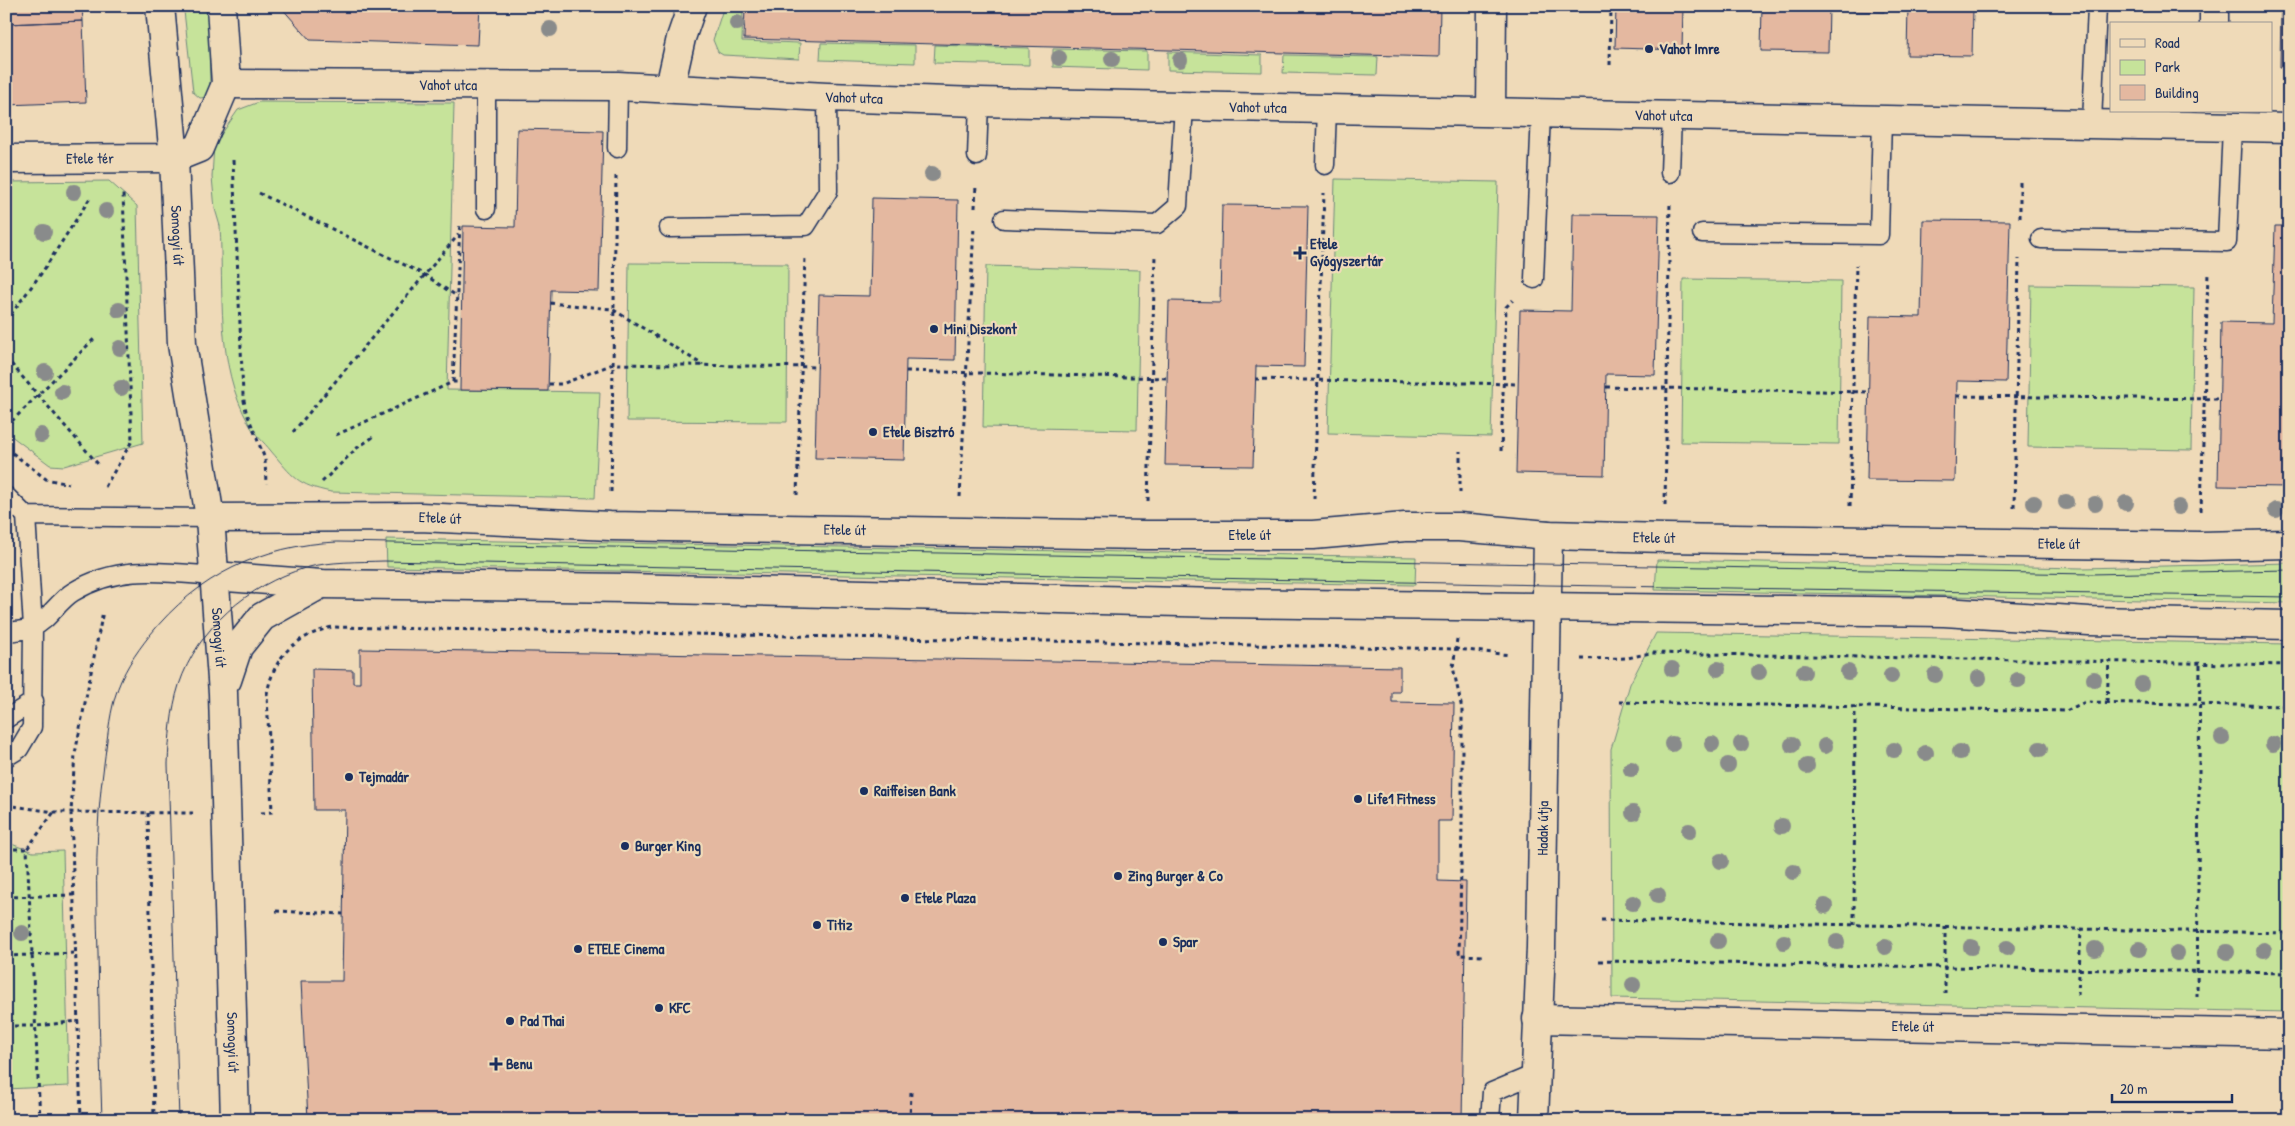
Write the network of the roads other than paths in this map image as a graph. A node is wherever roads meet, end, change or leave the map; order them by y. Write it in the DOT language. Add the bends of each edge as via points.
graph roads {
  1 [pos="160,6"];
  2 [pos="221,6"];
  3 [pos="692,6"];
  4 [pos="1492,6"];
  5 [pos="2097,6"];
  6 [pos="2214,6"];
  7 [pos="2214,22"];
  8 [pos="226,84"];
  9 [pos="486,84"];
  10 [pos="618,86"];
  11 [pos="670,88"];
  12 [pos="827,97"];
  13 [pos="979,102"];
  14 [pos="1184,105"];
  15 [pos="1327,108"];
  16 [pos="1491,110"];
  17 [pos="1541,112"];
  18 [pos="1672,115"];
  19 [pos="1882,119"];
  20 [pos="2219,121"];
  21 [pos="2092,124"];
  22 [pos="2289,128"];
  23 [pos="617,148"];
  24 [pos="977,156"];
  25 [pos="174,158"];
  26 [pos="6,159"];
  27 [pos="1325,165"];
  28 [pos="1670,173"];
  29 [pos="486,208"];
  30 [pos="1004,219"];
  31 [pos="669,228"];
  32 [pos="1702,233"];
  33 [pos="2041,239"];
  34 [pos="1534,279"];
  35 [pos="6,496"];
  36 [pos="26,516"];
  37 [pos="210,518"];
  38 [pos="1548,535"];
  39 [pos="2289,544"];
  40 [pos="214,576"];
  41 [pos="321,584"];
  42 [pos="1547,609"];
  43 [pos="2289,625"];
  44 [pos="33,627"];
  45 [pos="6,632"];
  46 [pos="223,693"];
  47 [pos="34,701"];
  48 [pos="6,719"];
  49 [pos="6,757"];
  50 [pos="1537,1019"];
  51 [pos="2289,1034"];
  52 [pos="1535,1074"];
  53 [pos="235,1120"];
  54 [pos="1490,1120"];
  55 [pos="1534,1120"];
  1 -- 25 [label="main road, Somogyi út"];
  2 -- 8 [label="main road"];
  3 -- 11 [label="main road"];
  4 -- 16 [label="main road"];
  5 -- 21 [label="lane"];
  6 -- 7 [label="main road"];
  8 -- 9 [label="main road, Vahot utca"];
  8 -- 25 [label="main road" via="199,148"];
  9 -- 10 [label="main road, Vahot utca"];
  9 -- 29 [label="lane"];
  10 -- 11 [label="main road, Vahot utca"];
  10 -- 23 [label="lane"];
  11 -- 12 [label="main road, Vahot utca"];
  12 -- 13 [label="main road, Vahot utca"];
  12 -- 31 [label="lane" via="828,191 806,226"];
  13 -- 14 [label="main road, Vahot utca"];
  13 -- 24 [label="lane"];
  14 -- 15 [label="main road, Vahot utca"];
  14 -- 30 [label="lane" via="1178,206 1157,224"];
  15 -- 16 [label="main road, Vahot utca"];
  15 -- 27 [label="lane"];
  16 -- 17 [label="main road, Vahot utca"];
  17 -- 18 [label="main road, Vahot utca"];
  17 -- 34 [label="lane"];
  18 -- 19 [label="main road, Vahot utca"];
  18 -- 28 [label="lane"];
  19 -- 21 [label="main road, Vahot utca"];
  19 -- 32 [label="lane" via="1879,235"];
  20 -- 21 [label="main road, Vahot utca"];
  20 -- 22 [label="main road, Vahot utca"];
  20 -- 33 [label="lane" via="2227,242"];
  25 -- 26 [label="main road, Etele tér"];
  25 -- 37 [label="main road, Somogyi út" via="182,344"];
  35 -- 36 [label="lane"];
  36 -- 37 [label="lane"];
  36 -- 44 [label="lane"];
  37 -- 38 [label="main road, Etele út" via="420,517 610,526 1147,535 1313,535 1405,527 1459,527"];
  37 -- 40 [label="main road, Somogyi út"];
  38 -- 39 [label="main road, Etele út" via="2200,546"];
  38 -- 42 [label="main road, Hadak útja"];
  40 -- 41 [label="main road"];
  40 -- 44 [label="lane" via="155,571 105,576 72,593"];
  40 -- 46 [label="main road, Somogyi út"];
  41 -- 42 [label="main road" via="548,586 1220,604"];
  41 -- 46 [label="main road" via="262,617 238,647"];
  42 -- 43 [label="main road" via="1944,612 2089,621"];
  42 -- 50 [label="main road, Hadak útja"];
  44 -- 45 [label="lane"];
  44 -- 47 [label="lane"];
  46 -- 53 [label="main road, Somogyi út"];
  47 -- 48 [label="lane"];
  47 -- 49 [label="lane" via="32,727 19,749"];
  50 -- 51 [label="main road, Etele út"];
  50 -- 52 [label="main road, Hadak útja"];
  52 -- 54 [label="lane" via="1492,1092"];
  52 -- 55 [label="main road, Hadak útja"];
}
